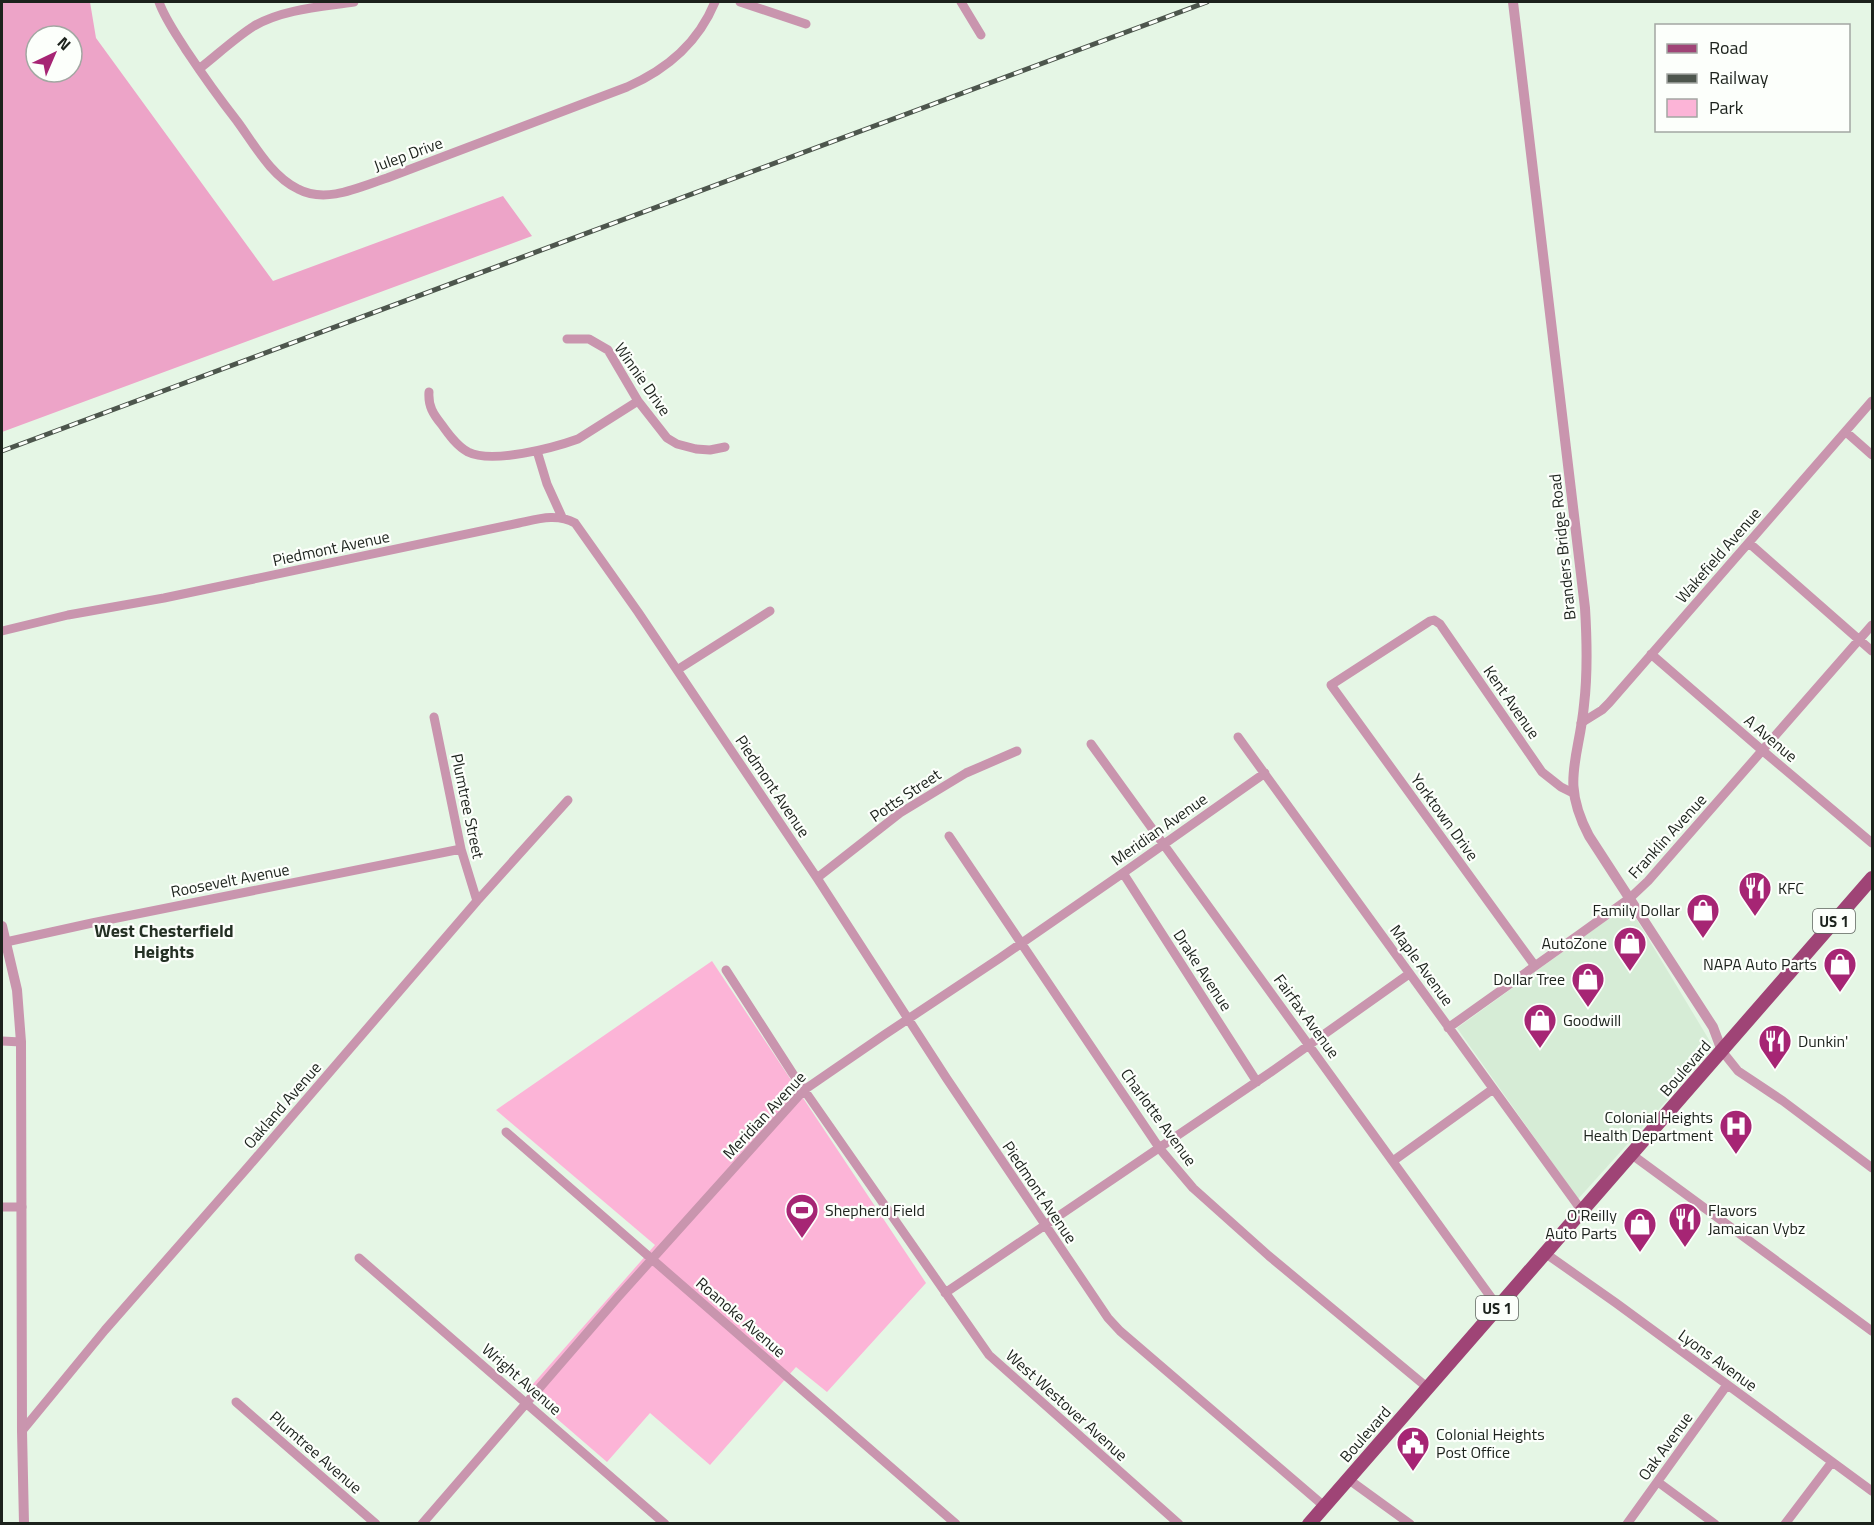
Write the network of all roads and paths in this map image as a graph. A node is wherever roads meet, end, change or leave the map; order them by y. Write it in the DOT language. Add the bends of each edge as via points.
graph roads {
  1 [pos="159,2"];
  2 [pos="354,2"];
  3 [pos="715,2"];
  4 [pos="740,2"];
  5 [pos="961,2"];
  6 [pos="1513,2"];
  7 [pos="806,24"];
  8 [pos="981,35"];
  9 [pos="199,69"];
  10 [pos="567,339"];
  11 [pos="429,392"];
  12 [pos="638,401"];
  13 [pos="1872,402"];
  14 [pos="1846,432"];
  15 [pos="725,447"];
  16 [pos="537,451"];
  17 [pos="1872,455"];
  18 [pos="562,517"];
  19 [pos="1749,543"];
  20 [pos="770,611"];
  21 [pos="1434,620"];
  22 [pos="1872,626"];
  23 [pos="2,631"];
  24 [pos="1860,640"];
  25 [pos="1872,651"];
  26 [pos="1651,654"];
  27 [pos="677,670"];
  28 [pos="434,717"];
  29 [pos="1581,723"];
  30 [pos="1238,736"];
  31 [pos="1091,744"];
  32 [pos="1017,751"];
  33 [pos="1763,751"];
  34 [pos="1265,773"];
  35 [pos="1573,793"];
  36 [pos="568,800"];
  37 [pos="949,836"];
  38 [pos="1872,843"];
  39 [pos="1164,845"];
  40 [pos="461,849"];
  41 [pos="1123,873"];
  42 [pos="817,878"];
  43 [pos="1872,878"];
  44 [pos="1630,898"];
  45 [pos="477,901"];
  46 [pos="2,926"];
  47 [pos="6,942"];
  48 [pos="1021,943"];
  49 [pos="1535,966"];
  50 [pos="726,970"];
  51 [pos="1409,974"];
  52 [pos="908,1018"];
  53 [pos="1448,1028"];
  54 [pos="2,1041"];
  55 [pos="21,1042"];
  56 [pos="1309,1045"];
  57 [pos="1722,1051"];
  58 [pos="1257,1082"];
  59 [pos="1492,1089"];
  60 [pos="804,1090"];
  61 [pos="506,1132"];
  62 [pos="1160,1149"];
  63 [pos="1631,1154"];
  64 [pos="1393,1161"];
  65 [pos="1872,1168"];
  66 [pos="2,1207"];
  67 [pos="21,1207"];
  68 [pos="1582,1211"];
  69 [pos="1046,1226"];
  70 [pos="1545,1253"];
  71 [pos="359,1258"];
  72 [pos="652,1260"];
  73 [pos="945,1293"];
  74 [pos="1498,1307"];
  75 [pos="1872,1331"];
  76 [pos="1727,1385"];
  77 [pos="1428,1388"];
  78 [pos="236,1402"];
  79 [pos="527,1403"];
  80 [pos="22,1431"];
  81 [pos="1832,1462"];
  82 [pos="1348,1479"];
  83 [pos="1658,1482"];
  84 [pos="1872,1491"];
  85 [pos="1324,1506"];
  86 [pos="24,1524"];
  87 [pos="376,1524"];
  88 [pos="422,1524"];
  89 [pos="665,1524"];
  90 [pos="956,1524"];
  91 [pos="1179,1524"];
  92 [pos="1309,1524"];
  93 [pos="1410,1524"];
  94 [pos="1627,1524"];
  95 [pos="1715,1524"];
  96 [pos="1785,1524"];
  1 -- 9 [label="street, Julep Drive"];
  2 -- 9 [label="street" via="270,18"];
  3 -- 9 [label="street, Julep Drive" via="693,41 646,79 397,174 333,194 298,190 275,171"];
  4 -- 7 [label="street"];
  5 -- 8 [label="street"];
  6 -- 29 [label="street, Branders Bridge Road" via="1587,640 1587,682"];
  10 -- 12 [label="street, Winnie Drive" via="589,339 608,350"];
  11 -- 16 [label="street" via="432,412 450,437 468,452 494,457"];
  12 -- 15 [label="street, Winnie Drive" via="667,438 677,444 703,450"];
  12 -- 16 [label="street" via="578,439"];
  13 -- 14 [label="street, Wakefield Avenue"];
  14 -- 17 [label="street"];
  14 -- 19 [label="street, Wakefield Avenue"];
  16 -- 18 [label="street"];
  18 -- 23 [label="street, Piedmont Avenue"];
  18 -- 27 [label="street, Piedmont Avenue" via="581,529"];
  19 -- 24 [label="street"];
  19 -- 26 [label="street, Wakefield Avenue"];
  20 -- 27 [label="street"];
  21 -- 35 [label="street, Kent Avenue" via="1542,772"];
  21 -- 49 [label="street, Yorktown Drive" via="1331,685"];
  22 -- 24 [label="street, Franklin Avenue"];
  24 -- 25 [label="street"];
  24 -- 33 [label="street, Franklin Avenue"];
  26 -- 29 [label="street, Wakefield Avenue" via="1602,710"];
  26 -- 33 [label="street, A Avenue"];
  27 -- 42 [label="street, Piedmont Avenue"];
  28 -- 40 [label="street, Plumtree Street"];
  29 -- 35 [label="street, Branders Bridge Road"];
  30 -- 34 [label="street, Maple Avenue"];
  31 -- 39 [label="street, Fairfax Avenue"];
  32 -- 42 [label="street, Potts Street" via="966,773 900,813"];
  33 -- 38 [label="street, A Avenue"];
  33 -- 44 [label="street, Franklin Avenue"];
  34 -- 39 [label="street, Meridian Avenue"];
  34 -- 51 [label="street, Maple Avenue"];
  35 -- 44 [label="street, Branders Bridge Road" via="1586,829"];
  36 -- 45 [label="street, Oakland Avenue"];
  37 -- 48 [label="street, Charlotte Avenue"];
  39 -- 41 [label="street, Meridian Avenue"];
  39 -- 56 [label="street, Fairfax Avenue"];
  40 -- 45 [label="street, Plumtree Street"];
  40 -- 47 [label="street, Roosevelt Avenue"];
  41 -- 48 [label="street, Meridian Avenue"];
  41 -- 58 [label="street, Drake Avenue"];
  42 -- 52 [label="street, Piedmont Avenue"];
  43 -- 57 [label="main road, Boulevard / US 1"];
  44 -- 49 [label="street, Franklin Avenue"];
  44 -- 57 [label="street, Branders Bridge Road" via="1713,1027"];
  45 -- 80 [label="street, Oakland Avenue"];
  46 -- 47 [label="street"];
  47 -- 55 [label="street" via="17,990"];
  48 -- 52 [label="street, Meridian Avenue"];
  48 -- 62 [label="street, Charlotte Avenue"];
  49 -- 53 [label="street, Franklin Avenue"];
  50 -- 60 [label="street, West Westover Avenue"];
  51 -- 53 [label="street, Maple Avenue"];
  51 -- 56 [label="street"];
  52 -- 60 [label="street, Meridian Avenue"];
  52 -- 69 [label="street, Piedmont Avenue"];
  53 -- 59 [label="street, Maple Avenue"];
  54 -- 55 [label="street"];
  55 -- 67 [label="street"];
  56 -- 58 [label="street"];
  56 -- 64 [label="street, Fairfax Avenue"];
  57 -- 63 [label="main road, Boulevard / US 1"];
  57 -- 65 [label="street" via="1738,1071"];
  58 -- 62 [label="street"];
  59 -- 64 [label="street"];
  59 -- 68 [label="street, Maple Avenue"];
  60 -- 72 [label="street, Meridian Avenue"];
  60 -- 73 [label="street, West Westover Avenue"];
  61 -- 72 [label="street, Roanoke Avenue"];
  62 -- 69 [label="street"];
  62 -- 77 [label="street, Charlotte Avenue" via="1193,1188 1269,1256"];
  63 -- 68 [label="main road, Boulevard / US 1"];
  63 -- 75 [label="street"];
  64 -- 74 [label="street, Fairfax Avenue"];
  66 -- 67 [label="street"];
  67 -- 80 [label="street"];
  68 -- 70 [label="main road, Boulevard / US 1"];
  69 -- 73 [label="street"];
  69 -- 85 [label="street, Piedmont Avenue" via="1120,1331"];
  70 -- 74 [label="main road, Boulevard / US 1"];
  70 -- 76 [label="street, Lyons Avenue"];
  71 -- 79 [label="street, Wright Avenue"];
  72 -- 79 [label="street, Meridian Avenue"];
  72 -- 90 [label="street, Roanoke Avenue"];
  73 -- 91 [label="street, West Westover Avenue" via="998,1365"];
  74 -- 77 [label="main road, Boulevard / US 1"];
  76 -- 81 [label="street, Lyons Avenue"];
  76 -- 83 [label="street, Oak Avenue"];
  77 -- 82 [label="main road, Boulevard / US 1"];
  78 -- 87 [label="street, Plumtree Avenue"];
  79 -- 88 [label="street, Meridian Avenue"];
  79 -- 89 [label="street, Wright Avenue"];
  80 -- 86 [label="street"];
  81 -- 84 [label="street, Lyons Avenue"];
  81 -- 96 [label="street"];
  82 -- 85 [label="main road, Boulevard / US 1"];
  82 -- 93 [label="street"];
  83 -- 94 [label="street, Oak Avenue"];
  83 -- 95 [label="street"];
  85 -- 92 [label="main road, Boulevard / US 1"];
}
